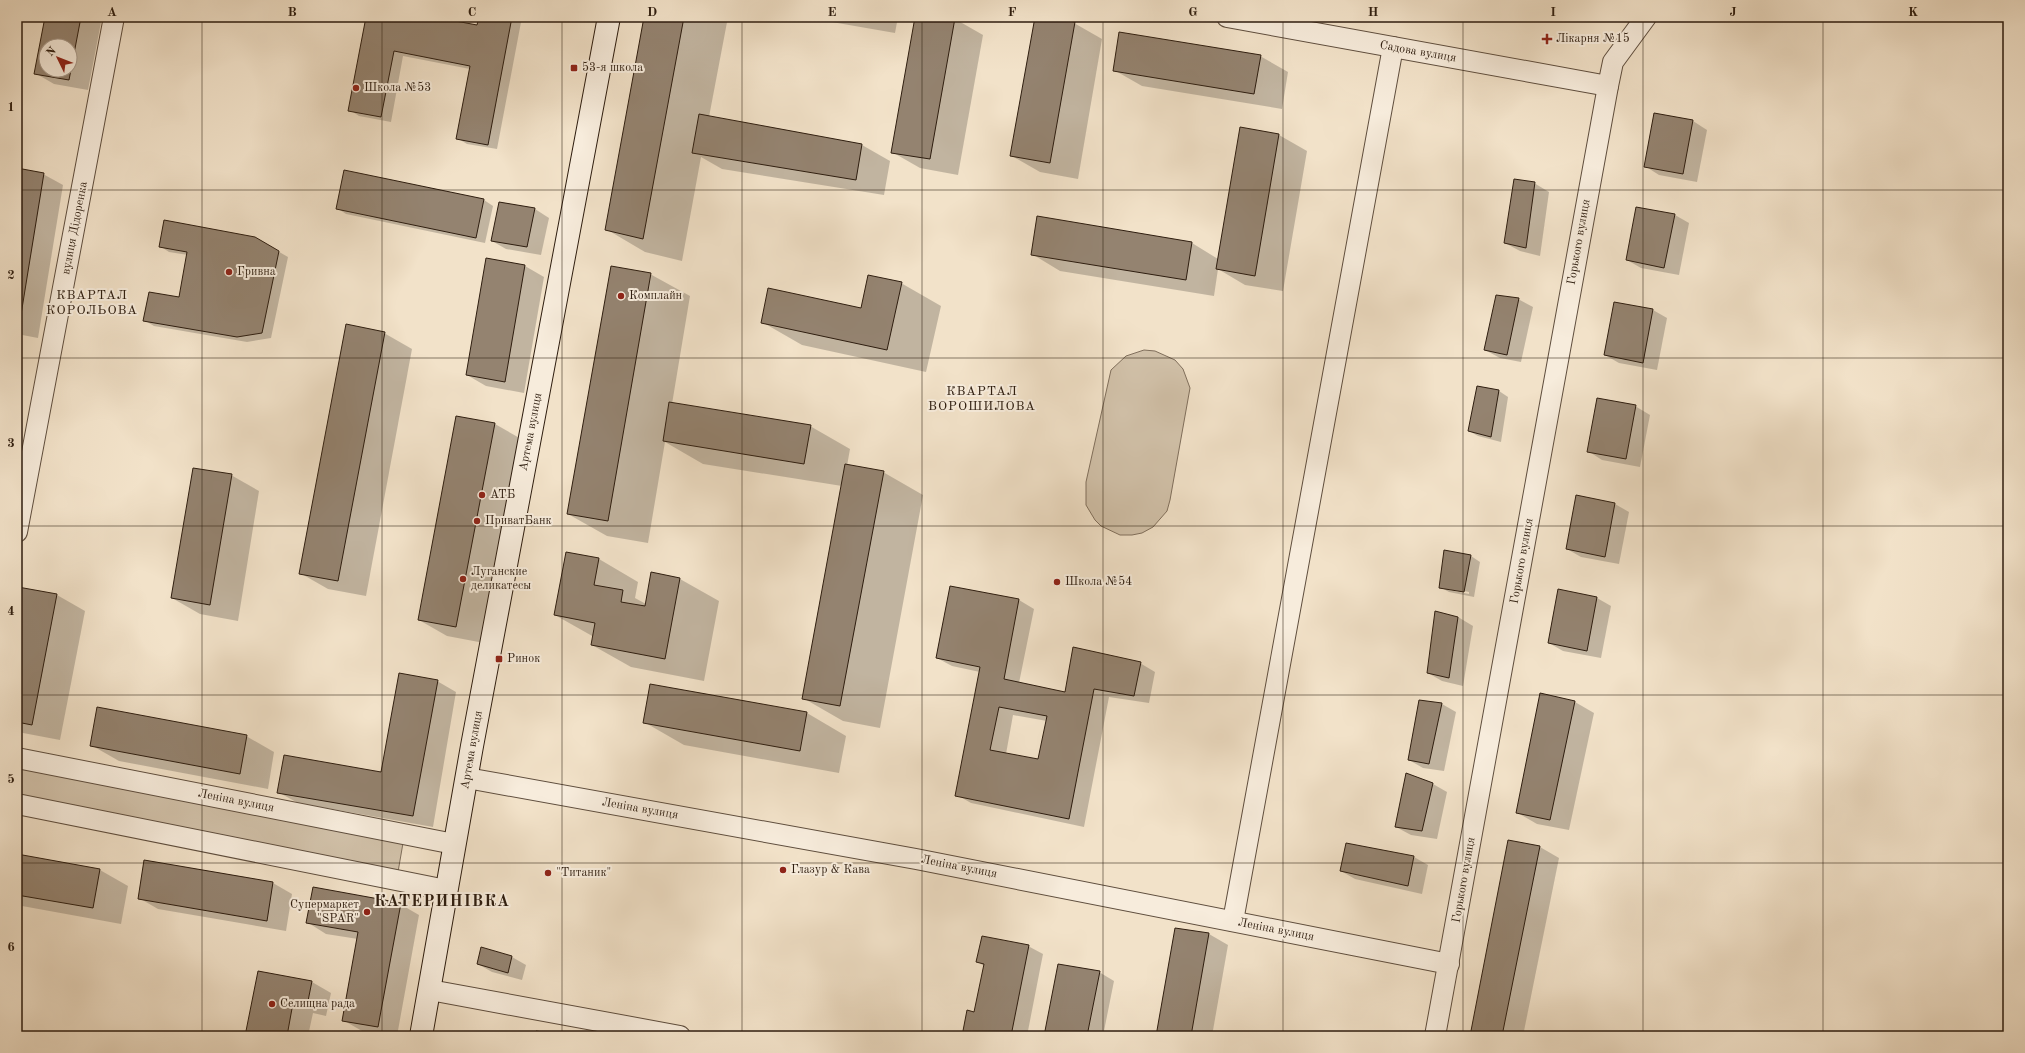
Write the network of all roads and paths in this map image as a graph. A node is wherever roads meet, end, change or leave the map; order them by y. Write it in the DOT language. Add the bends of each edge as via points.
graph roads {
  1 [pos="114,17"];
  2 [pos="609,17"];
  3 [pos="1227,17"];
  4 [pos="1646,17"];
  5 [pos="1393,47"];
  6 [pos="1608,86"];
  7 [pos="17,532"];
  8 [pos="17,758"];
  9 [pos="467,778"];
  10 [pos="17,804"];
  11 [pos="454,844"];
  12 [pos="446,890"];
  13 [pos="1233,921"];
  14 [pos="1449,964"];
  15 [pos="430,990"];
  16 [pos="421,1036"];
  17 [pos="680,1036"];
  18 [pos="1435,1036"];
  1 -- 7 [label="street, вулиця Дідоренка"];
  2 -- 9 [label="street, Артема вулиця"];
  3 -- 5 [label="street, Садова вулиця"];
  4 -- 6 [label="street, Горького вулиця" via="1614,62"];
  5 -- 6 [label="street, Садова вулиця"];
  5 -- 13 [label="street"];
  6 -- 14 [label="street, Горького вулиця"];
  8 -- 11 [label="street, Леніна вулиця"];
  9 -- 11 [label="street, Артема вулиця"];
  9 -- 13 [label="street, Леніна вулиця" via="923,860"];
  10 -- 12 [label="street"];
  11 -- 12 [label="street, Артема вулиця"];
  12 -- 15 [label="street, Артема вулиця"];
  13 -- 14 [label="street, Леніна вулиця"];
  14 -- 18 [label="street, Горького вулиця"];
  15 -- 16 [label="street, Артема вулиця"];
  15 -- 17 [label="street"];
}
